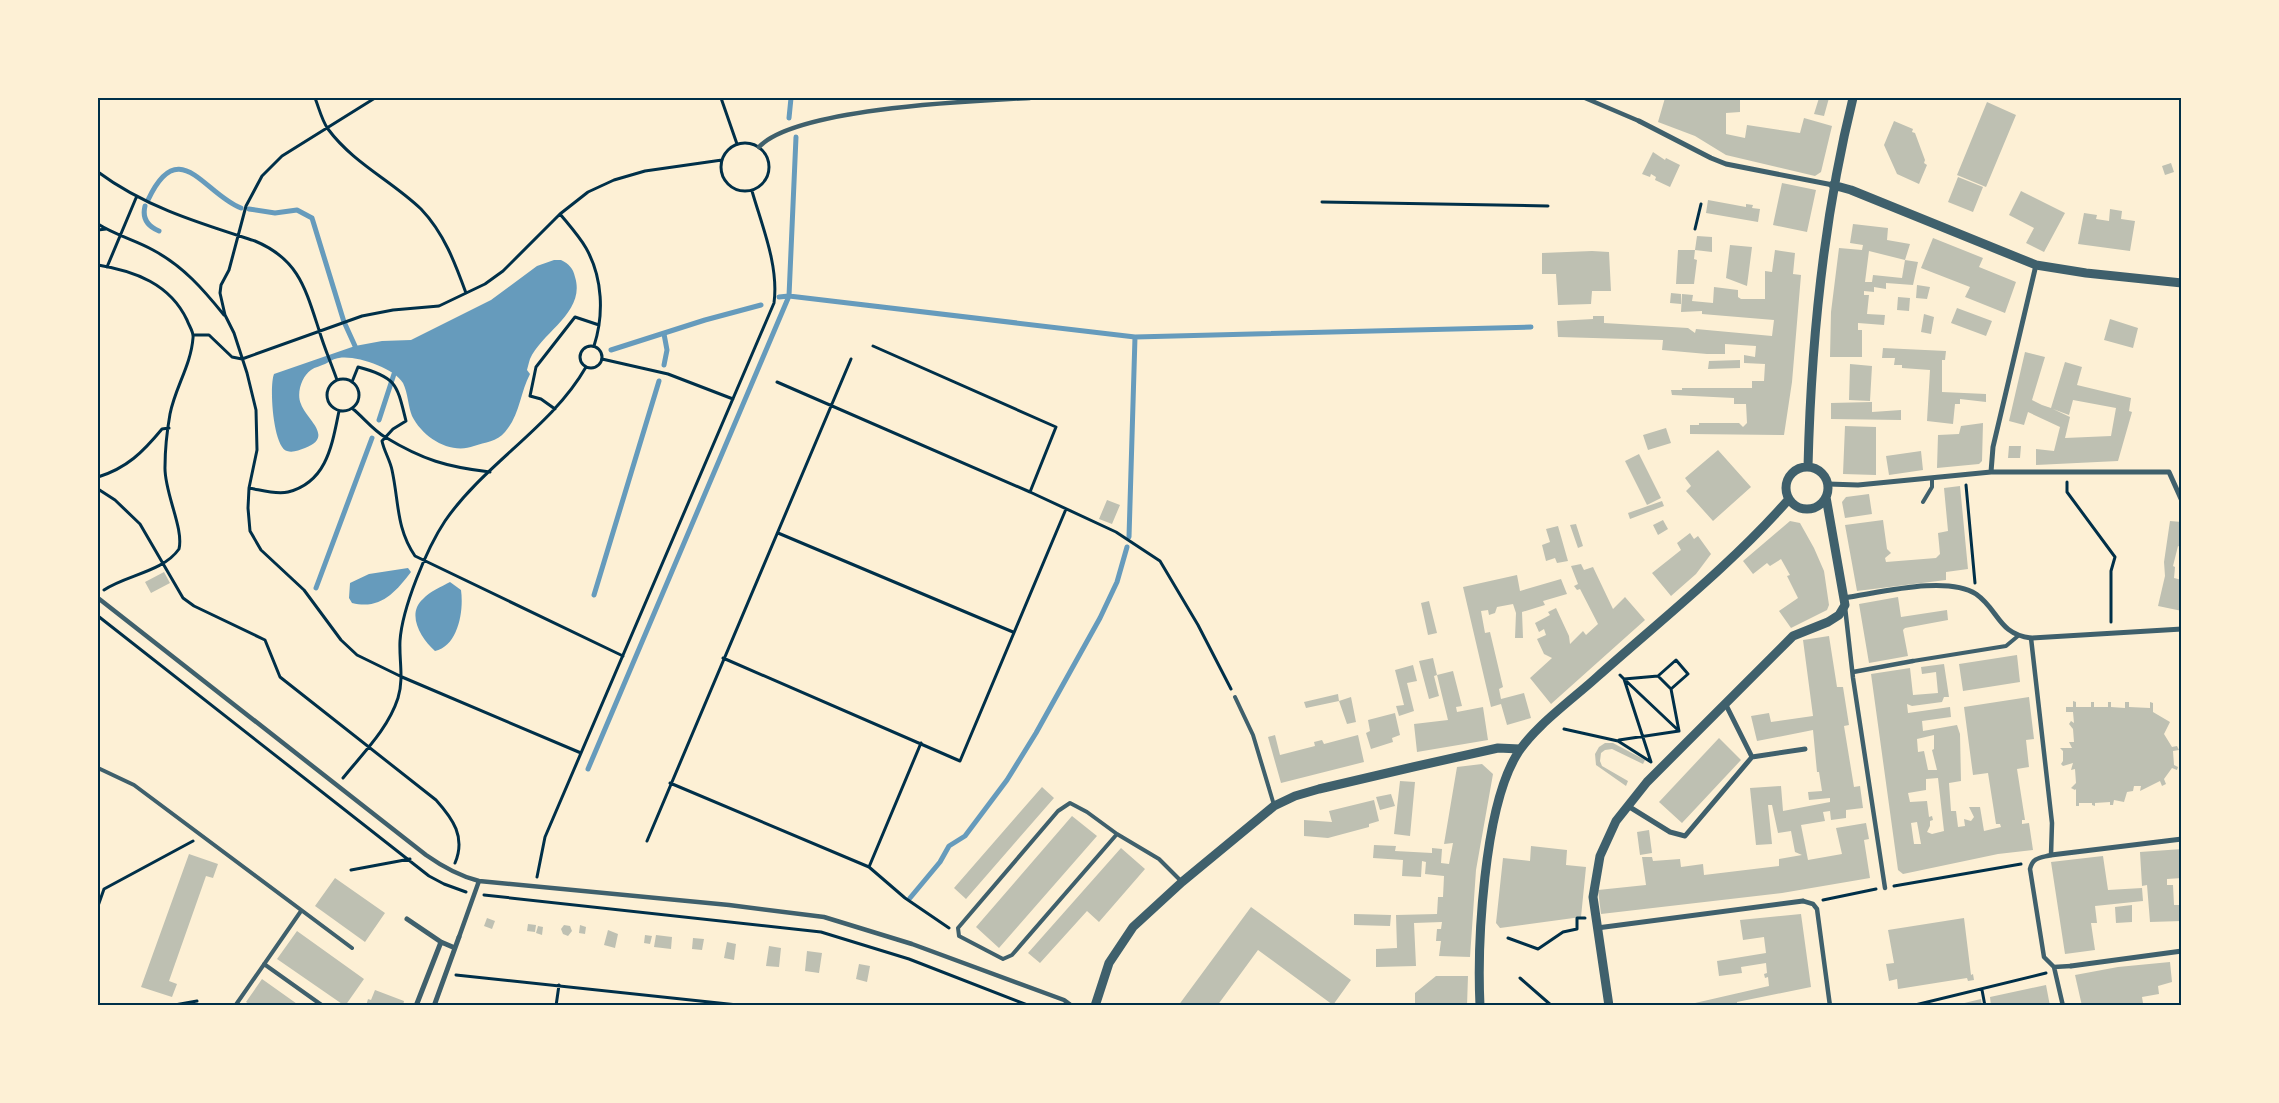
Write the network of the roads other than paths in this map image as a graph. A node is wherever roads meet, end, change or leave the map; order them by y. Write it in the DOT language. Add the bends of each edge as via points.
graph roads {
  1 [pos="1030,98"];
  2 [pos="1585,98"];
  3 [pos="1853,98"];
  4 [pos="1639,121"];
  5 [pos="759,147"];
  6 [pos="1833,185"];
  7 [pos="2036,265"];
  8 [pos="2182,283"];
  9 [pos="1808,467"];
  10 [pos="1991,472"];
  11 [pos="1932,478"];
  12 [pos="1828,484"];
  13 [pos="1826,497"];
  14 [pos="1789,499"];
  15 [pos="2182,501"];
  16 [pos="1923,502"];
  17 [pos="98,596"];
  18 [pos="1845,602"];
  19 [pos="2182,629"];
  20 [pos="2018,636"];
  21 [pos="2031,638"];
  22 [pos="1912,662"];
  23 [pos="1852,672"];
  24 [pos="1235,697"];
  25 [pos="1725,703"];
  26 [pos="1520,749"];
  27 [pos="1805,749"];
  28 [pos="1752,757"];
  29 [pos="98,768"];
  30 [pos="1274,806"];
  31 [pos="1628,806"];
  32 [pos="1117,834"];
  33 [pos="2182,839"];
  34 [pos="2051,855"];
  35 [pos="479,881"];
  36 [pos="1182,882"];
  37 [pos="1884,888"];
  38 [pos="1803,901"];
  39 [pos="301,911"];
  40 [pos="407,919"];
  41 [pos="1597,928"];
  42 [pos="459,937"];
  43 [pos="441,942"];
  44 [pos="352,948"];
  45 [pos="455,948"];
  46 [pos="2182,951"];
  47 [pos="264,964"];
  48 [pos="2071,966"];
  49 [pos="2054,969"];
  50 [pos="234,1006"];
  51 [pos="323,1006"];
  52 [pos="416,1006"];
  53 [pos="434,1006"];
  54 [pos="1072,1006"];
  55 [pos="1095,1006"];
  56 [pos="1480,1006"];
  57 [pos="1609,1006"];
  58 [pos="1830,1006"];
  59 [pos="2063,1006"];
  1 -- 5 [label="street" via="902,108 817,120 780,133"];
  2 -- 4 [label="street"];
  3 -- 6 [label="street"];
  4 -- 6 [label="street" via="1726,164"];
  6 -- 7 [label="street"];
  6 -- 9 [label="street" via="1815,325"];
  7 -- 8 [label="street"];
  7 -- 10 [label="street" via="1993,447"];
  9 -- 12 [label="street" via="1822,473"];
  9 -- 14 [label="street" via="1793,472 1788,478"];
  10 -- 11 [label="street"];
  10 -- 15 [label="street" via="2169,472"];
  11 -- 12 [label="street" via="1858,485"];
  11 -- 16 [label="lane" via="1932,487"];
  12 -- 13 [label="street"];
  13 -- 14 [label="street" via="1811,509 1798,507"];
  13 -- 18 [label="street"];
  14 -- 26 [label="street" via="1731,560 1550,718"];
  17 -- 35 [label="street" via="426,855 451,871"];
  18 -- 20 [label="street" via="1906,589 1956,587 1977,595 2002,624"];
  18 -- 23 [label="street"];
  18 -- 25 [label="street" via="1839,614 1828,622 1793,636"];
  19 -- 21 [label="street"];
  20 -- 21 [label="street"];
  20 -- 22 [label="lane" via="2006,646"];
  21 -- 34 [label="street" via="2052,823"];
  22 -- 23 [label="street"];
  23 -- 37 [label="street"];
  24 -- 30 [label="lane" via="1253,734"];
  25 -- 28 [label="street"];
  25 -- 31 [label="street" via="1647,782"];
  26 -- 30 [label="street" via="1498,748 1413,767 1311,791"];
  26 -- 56 [label="street" via="1510,766 1490,840 1481,926"];
  27 -- 28 [label="street"];
  28 -- 31 [label="street" via="1685,836 1670,832"];
  29 -- 39 [label="lane" via="134,785"];
  30 -- 36 [label="street"];
  31 -- 41 [label="street" via="1616,821 1600,856 1593,897"];
  32 -- 32 [label="lane" via="1070,803 1058,811 973,910 958,928 959,936 1003,960 1012,955"];
  32 -- 36 [label="lane" via="1160,859"];
  33 -- 34 [label="street"];
  34 -- 49 [label="street" via="2036,858 2030,869 2044,957"];
  35 -- 42 [label="street"];
  35 -- 54 [label="street" via="824,917 912,944 1064,1000"];
  36 -- 55 [label="street" via="1147,913 1121,943 1109,963"];
  38 -- 41 [label="street"];
  38 -- 58 [label="street" via="1818,909"];
  39 -- 44 [label="lane"];
  39 -- 47 [label="lane"];
  40 -- 43 [label="street"];
  41 -- 57 [label="street"];
  42 -- 45 [label="street"];
  43 -- 45 [label="street"];
  43 -- 52 [label="street"];
  45 -- 53 [label="street"];
  46 -- 48 [label="street"];
  47 -- 50 [label="lane"];
  47 -- 51 [label="lane"];
  48 -- 49 [label="street"];
  49 -- 59 [label="street"];
}
